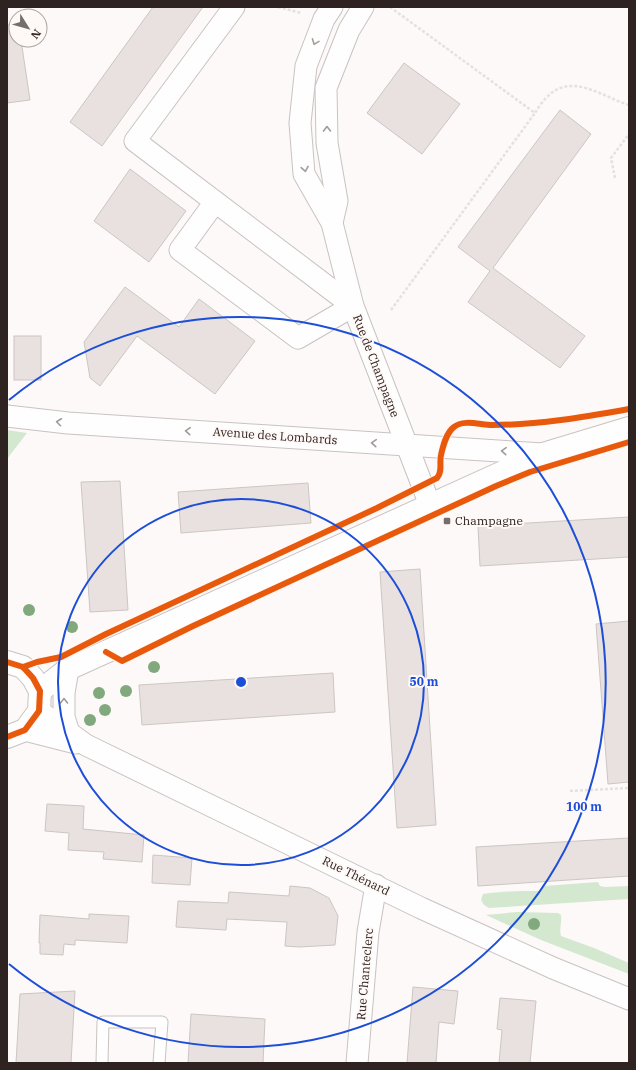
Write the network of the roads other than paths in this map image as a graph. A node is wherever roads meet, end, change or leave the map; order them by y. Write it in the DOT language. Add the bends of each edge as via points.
graph roads {
  1 [pos="234,7"];
  2 [pos="332,7"];
  3 [pos="363,7"];
  4 [pos="215,202"];
  5 [pos="332,223"];
  6 [pos="353,306"];
  7 [pos="7,416"];
  8 [pos="629,428"];
  9 [pos="407,445"];
  10 [pos="543,454"];
  11 [pos="430,505"];
  12 [pos="15,664"];
  13 [pos="68,669"];
  14 [pos="39,701"];
  15 [pos="70,733"];
  16 [pos="16,734"];
  17 [pos="86,745"];
  18 [pos="376,886"];
  19 [pos="629,998"];
  20 [pos="102,1063"];
  21 [pos="159,1063"];
  22 [pos="357,1063"];
  1 -- 4 [label="street" via="135,141"];
  2 -- 5 [label="street, Rue de Champagne, one-way" via="324,19 306,66 300,124 304,174"];
  5 -- 3 [label="street, Rue de Champagne, one-way" via="337,202 327,143 326,88 349,30"];
  4 -- 6 [label="street"];
  4 -- 6 [label="street" via="180,250 298,338"];
  5 -- 6 [label="street, Rue de Champagne"];
  6 -- 9 [label="street, Rue de Champagne"];
  9 -- 7 [label="street, Avenue des Lombards, one-way" via="68,423"];
  8 -- 10 [label="street, Avenue des Lombards"];
  10 -- 9 [label="street, Avenue des Lombards, one-way"];
  9 -- 11 [label="street, Rue de Champagne"];
  10 -- 11 [label="street, Avenue des Lombards"];
  11 -- 13 [label="street, Avenue des Lombards"];
  12 -- 13 [label="street, Avenue des Lombards" via="37,670"];
  12 -- 14 [label="street" via="33,678"];
  13 -- 14 [label="street, Avenue des Lombards"];
  15 -- 13 [label="street, one-way" via="64,717"];
  14 -- 15 [label="street, Rue Thénard"];
  14 -- 16 [label="street, Avenue des Lombards"];
  15 -- 17 [label="street, Rue Thénard"];
  16 -- 17 [label="street, Rue Thénard"];
  17 -- 18 [label="street, Rue Thénard"];
  18 -- 19 [label="street, Rue Thénard" via="553,968"];
  18 -- 22 [label="street, Rue Chanteclerc" via="368,932"];
  20 -- 21 [label="lane" via="103,1022 162,1022"];
}
